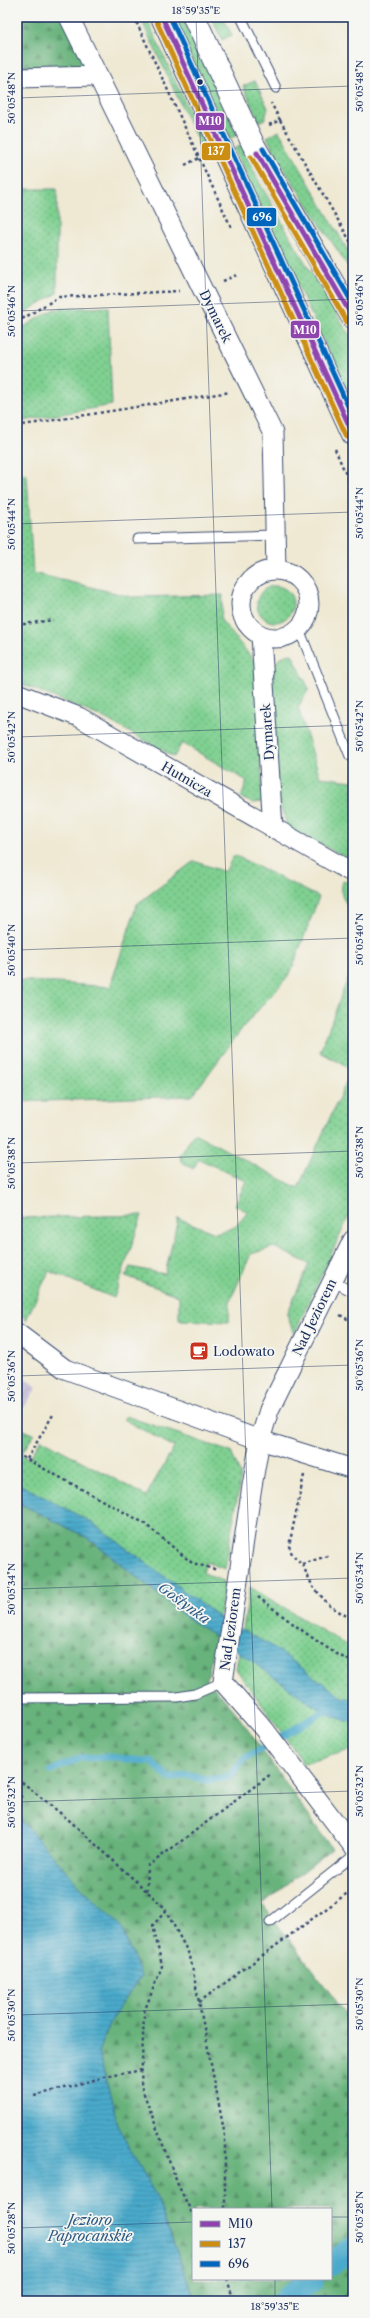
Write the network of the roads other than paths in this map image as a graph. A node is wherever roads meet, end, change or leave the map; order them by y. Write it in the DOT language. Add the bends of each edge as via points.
graph roads {
  1 [pos="69,17"];
  2 [pos="162,17"];
  3 [pos="194,17"];
  4 [pos="241,17"];
  5 [pos="98,76"];
  6 [pos="17,78"];
  7 [pos="276,88"];
  8 [pos="353,318"];
  9 [pos="353,434"];
  10 [pos="276,535"];
  11 [pos="138,538"];
  12 [pos="276,570"];
  13 [pos="298,629"];
  14 [pos="261,635"];
  15 [pos="17,693"];
  16 [pos="350,756"];
  17 [pos="273,829"];
  18 [pos="353,873"];
  19 [pos="353,1240"];
  20 [pos="332,1281"];
  21 [pos="353,1292"];
  22 [pos="17,1333"];
  23 [pos="260,1440"];
  24 [pos="353,1469"];
  25 [pos="223,1682"];
  26 [pos="17,1698"];
  27 [pos="353,1846"];
  28 [pos="353,1856"];
  29 [pos="270,1922"];
  1 -- 5 [label="street, Dymarek"];
  2 -- 9 [label="street"];
  3 -- 8 [label="street" via="253,144"];
  4 -- 7 [label="lane"];
  5 -- 6 [label="street"];
  5 -- 10 [label="street, Dymarek" via="273,433"];
  10 -- 11 [label="lane"];
  10 -- 12 [label="street, Dymarek"];
  12 -- 13 [label="street" via="289,573 300,581 307,592 309,605 306,618"];
  12 -- 14 [label="street" via="263,572 252,579 244,590 241,603 243,616 250,627"];
  13 -- 14 [label="street" via="287,636 274,638"];
  13 -- 16 [label="lane"];
  14 -- 17 [label="street, Dymarek"];
  15 -- 17 [label="street, Hutnicza" via="79,717"];
  17 -- 18 [label="street, Hutnicza"];
  19 -- 20 [label="street, Nad Jeziorem"];
  20 -- 21 [label="lane"];
  20 -- 23 [label="street, Nad Jeziorem" via="269,1410"];
  22 -- 23 [label="street" via="65,1369"];
  23 -- 24 [label="street"];
  23 -- 25 [label="street, Nad Jeziorem"];
  25 -- 26 [label="lane" via="195,1694 177,1697"];
  25 -- 27 [label="street, Nad Jeziorem" via="264,1729"];
  28 -- 29 [label="lane"];
}
